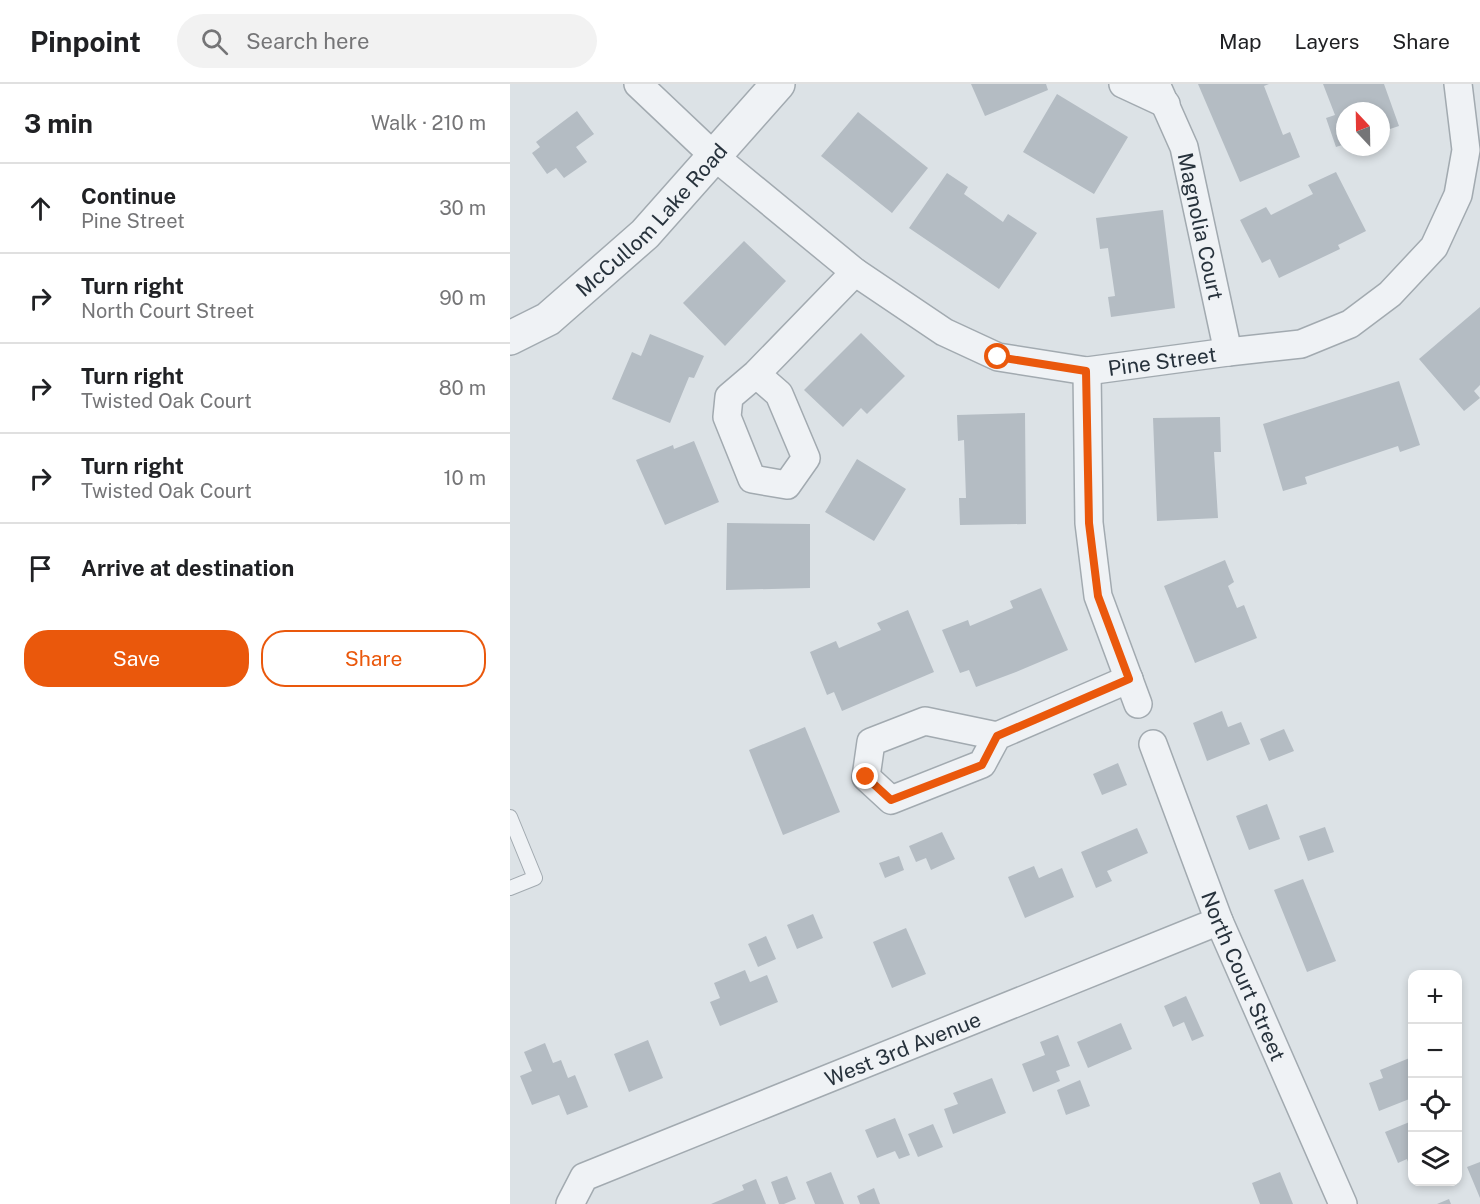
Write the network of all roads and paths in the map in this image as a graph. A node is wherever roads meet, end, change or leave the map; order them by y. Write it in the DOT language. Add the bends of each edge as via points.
graph roads {
  1 [pos="638,84"];
  2 [pos="778,84"];
  3 [pos="1123,84"];
  4 [pos="1458,84"];
  5 [pos="1161,94"];
  6 [pos="1473,150"];
  7 [pos="714,156"];
  8 [pos="855,272"];
  9 [pos="510,338"];
  10 [pos="1228,352"];
  11 [pos="1086,371"];
  12 [pos="756,374"];
  13 [pos="1129,679"];
  14 [pos="1138,704"];
  15 [pos="997,736"];
  16 [pos="1153,744"];
  17 [pos="510,817"];
  18 [pos="510,888"];
  19 [pos="1219,921"];
  20 [pos="570,1204"];
  21 [pos="1343,1204"];
  1 -- 7 [label="street, Pine Street"];
  2 -- 7 [label="street, McCullom Lake Road"];
  3 -- 5 [label="street, Magnolia Court"];
  4 -- 6 [label="street, Pine Street"];
  5 -- 10 [label="street, Magnolia Court" via="1184,147"];
  6 -- 10 [label="street, Pine Street" via="1434,248 1390,294 1350,324 1301,344"];
  7 -- 8 [label="street, Pine Street"];
  7 -- 9 [label="street, McCullom Lake Road" via="645,234 548,319"];
  8 -- 11 [label="street, Pine Street" via="944,332 998,357"];
  8 -- 12 [label="street"];
  10 -- 11 [label="street, Pine Street"];
  11 -- 13 [label="street" via="1089,523 1098,596"];
  13 -- 14 [label="street"];
  13 -- 15 [label="street"];
  16 -- 19 [label="street, North Court Street"];
  17 -- 18 [label="lane" via="535,878"];
  19 -- 20 [label="street, West 3rd Avenue" via="585,1177"];
  19 -- 21 [label="street, North Court Street"];
}
